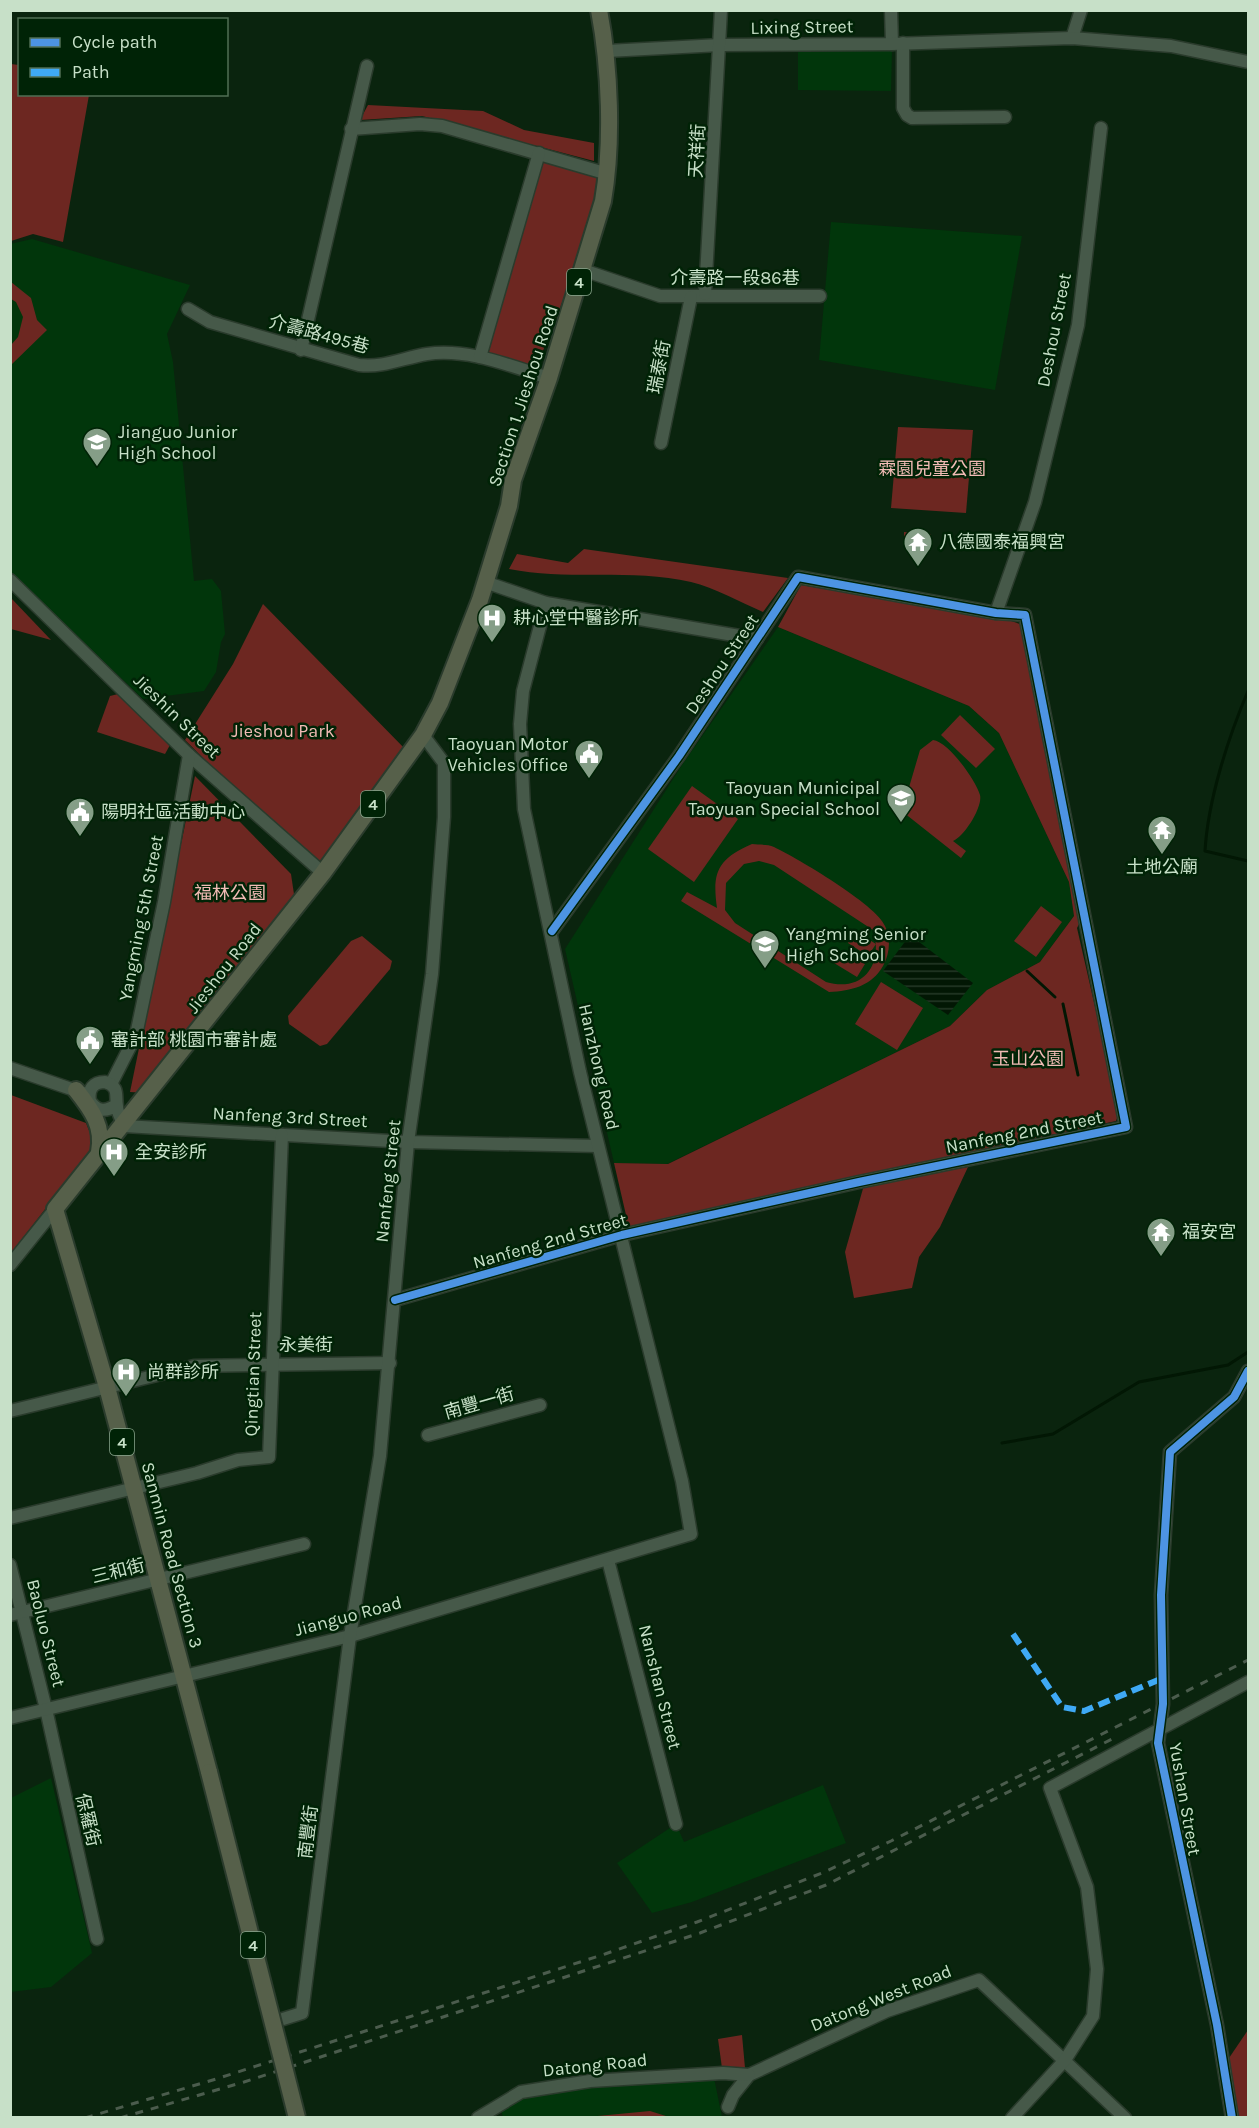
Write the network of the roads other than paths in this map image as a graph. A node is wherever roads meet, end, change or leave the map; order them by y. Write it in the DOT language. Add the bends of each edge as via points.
graph roads {
  1 [pos="598,10"];
  2 [pos="721,10"];
  3 [pos="891,10"];
  4 [pos="1081,10"];
  5 [pos="1072,38"];
  6 [pos="897,44"];
  7 [pos="720,45"];
  8 [pos="607,51"];
  9 [pos="1248,62"];
  10 [pos="367,66"];
  11 [pos="1005,117"];
  12 [pos="1101,128"];
  13 [pos="351,129"];
  14 [pos="539,153"];
  15 [pos="608,174"];
  16 [pos="583,270"];
  17 [pos="705,294"];
  18 [pos="820,296"];
  19 [pos="691,297"];
  20 [pos="188,309"];
  21 [pos="301,351"];
  22 [pos="480,357"];
  23 [pos="549,378"];
  24 [pos="662,443"];
  25 [pos="497,545"];
  26 [pos="10,580"];
  27 [pos="485,582"];
  28 [pos="546,603"];
  29 [pos="996,614"];
  30 [pos="757,639"];
  31 [pos="423,735"];
  32 [pos="189,755"];
  33 [pos="323,873"];
  34 [pos="552,931"];
  35 [pos="10,1068"];
  36 [pos="111,1084"];
  37 [pos="83,1092"];
  38 [pos="116,1105"];
  39 [pos="124,1126"];
  40 [pos="282,1135"];
  41 [pos="408,1142"];
  42 [pos="598,1146"];
  43 [pos="99,1152"];
  44 [pos="55,1209"];
  45 [pos="622,1235"];
  46 [pos="10,1265"];
  47 [pos="395,1300"];
  48 [pos="390,1363"];
  49 [pos="271,1364"];
  50 [pos="1248,1371"];
  51 [pos="107,1388"];
  52 [pos="540,1405"];
  53 [pos="10,1411"];
  54 [pos="428,1436"];
  55 [pos="134,1488"];
  56 [pos="10,1518"];
  57 [pos="692,1534"];
  58 [pos="303,1544"];
  59 [pos="608,1560"];
  60 [pos="10,1565"];
  61 [pos="158,1579"];
  62 [pos="16,1614"];
  63 [pos="350,1636"];
  64 [pos="183,1676"];
  65 [pos="1248,1682"];
  66 [pos="46,1709"];
  67 [pos="10,1718"];
  68 [pos="1160,1727"];
  69 [pos="676,1824"];
  70 [pos="97,1939"];
  71 [pos="283,2019"];
  72 [pos="1065,2060"];
  73 [pos="749,2075"];
  74 [pos="728,2107"];
  75 [pos="297,2118"];
  76 [pos="478,2118"];
  77 [pos="1012,2118"];
  78 [pos="1125,2118"];
  79 [pos="1232,2118"];
  1 -- 8 [label="main road, Section 1, Jieshou Road / 4"];
  2 -- 7 [label="street, 天祥街"];
  3 -- 6 [label="street"];
  4 -- 5 [label="street"];
  5 -- 6 [label="street, Lixing Street"];
  5 -- 9 [label="street, Lixing Street" via="1171,46"];
  6 -- 7 [label="street, Lixing Street"];
  6 -- 11 [label="street" via="907,115"];
  7 -- 8 [label="street, Lixing Street"];
  7 -- 17 [label="street, 天祥街"];
  8 -- 15 [label="main road, Section 1, Jieshou Road / 4"];
  10 -- 13 [label="street"];
  12 -- 29 [label="street, Deshou Street" via="1078,324 1035,502"];
  13 -- 14 [label="street" via="442,126"];
  13 -- 21 [label="street"];
  14 -- 15 [label="street"];
  14 -- 22 [label="street"];
  15 -- 16 [label="main road, Section 1, Jieshou Road / 4"];
  16 -- 19 [label="street, 介壽路一段86巷" via="660,296"];
  16 -- 23 [label="main road, Section 1, Jieshou Road / 4"];
  17 -- 18 [label="street, 介壽路一段86巷"];
  17 -- 19 [label="street, 介壽路一段86巷"];
  19 -- 24 [label="street, 瑞泰街"];
  20 -- 21 [label="street, 介壽路495巷" via="210,322"];
  21 -- 22 [label="street, 介壽路495巷" via="375,367 427,354"];
  22 -- 23 [label="street, 介壽路495巷"];
  23 -- 25 [label="main road, Section 1, Jieshou Road / 4" via="513,480"];
  25 -- 27 [label="main road, Jieshou Road / 4"];
  26 -- 32 [label="street, Jieshin Street"];
  27 -- 28 [label="street, Deshou Street"];
  27 -- 31 [label="main road, Jieshou Road / 4" via="444,694"];
  28 -- 30 [label="street, Deshou Street"];
  28 -- 34 [label="street, Hanzhong Road" via="523,692 520,769 524,809"];
  29 -- 30 [label="street, Deshou Street" via="798,577"];
  29 -- 45 [label="street, Nanfeng 2nd Street" via="1025,615 1125,1128"];
  30 -- 34 [label="street, Deshou Street" via="640,812"];
  31 -- 33 [label="main road, Jieshou Road / 4"];
  31 -- 41 [label="street, Nanfeng Street" via="444,763 444,817 432,974"];
  32 -- 33 [label="street, Jieshin Street"];
  32 -- 36 [label="street, Yangming 5th Street" via="136,1035"];
  33 -- 39 [label="main road, Jieshou Road / 4"];
  34 -- 42 [label="street, Hanzhong Road"];
  35 -- 37 [label="street"];
  36 -- 37 [label="street" via="100,1082"];
  36 -- 38 [label="street" via="118,1093"];
  37 -- 38 [label="street" via="98,1110"];
  37 -- 43 [label="main road" via="102,1136"];
  38 -- 39 [label="street"];
  39 -- 40 [label="street, Nanfeng 3rd Street"];
  39 -- 43 [label="main road, Jieshou Road / 4"];
  40 -- 41 [label="street, Nanfeng 3rd Street"];
  40 -- 49 [label="street, Qingtian Street"];
  41 -- 42 [label="street, Nanfeng 3rd Street"];
  41 -- 47 [label="street, Nanfeng Street"];
  42 -- 45 [label="street, Hanzhong Road"];
  43 -- 44 [label="main road, Jieshou Road / 4"];
  44 -- 46 [label="street, Jieshou Road"];
  44 -- 51 [label="main road, Sanmin Road Section 3 / 4"];
  45 -- 47 [label="street, Nanfeng 2nd Street"];
  45 -- 57 [label="street, Hanzhong Road"];
  47 -- 48 [label="street, Nanfeng Street"];
  48 -- 49 [label="street, 永美街"];
  48 -- 63 [label="street, Nanfeng Street" via="378,1469"];
  49 -- 51 [label="street, 永美街" via="194,1366"];
  49 -- 55 [label="street, Qingtian Street" via="269,1457 238,1460"];
  50 -- 68 [label="street, Yushan Street" via="1234,1396 1170,1452 1161,1595"];
  51 -- 53 [label="street, 永美街"];
  51 -- 55 [label="main road, Sanmin Road Section 3 / 4"];
  52 -- 54 [label="street, 南豐一街"];
  55 -- 56 [label="street, Qingtian Street"];
  55 -- 61 [label="main road, Sanmin Road Section 3 / 4"];
  57 -- 59 [label="street, Jianguo Road"];
  58 -- 61 [label="street, 三和街"];
  59 -- 63 [label="street, Jianguo Road"];
  59 -- 69 [label="street, Nanshan Street"];
  60 -- 62 [label="street, Baoluo Street"];
  61 -- 62 [label="street, 三和街"];
  61 -- 64 [label="main road, Sanmin Road Section 3 / 4"];
  62 -- 66 [label="street, Baoluo Street"];
  63 -- 64 [label="street, Jianguo Road"];
  63 -- 71 [label="street, 南豐街" via="302,2013"];
  64 -- 66 [label="street, Jianguo Road"];
  64 -- 75 [label="main road, Sanmin Road Section 3 / 4, bridge"];
  65 -- 68 [label="street"];
  66 -- 67 [label="street, Jianguo Road"];
  66 -- 70 [label="street, 保羅街"];
  68 -- 72 [label="street" via="1050,1788 1087,1887 1097,1969 1093,2016"];
  68 -- 79 [label="street, Yushan Street" via="1158,1743 1217,2025"];
  72 -- 73 [label="street, Datong West Road" via="979,1980 879,2015"];
  72 -- 77 [label="street"];
  72 -- 78 [label="street, Datong West Road"];
  73 -- 74 [label="street, Datong West Road"];
  73 -- 76 [label="street" via="590,2081 522,2092"];
}
